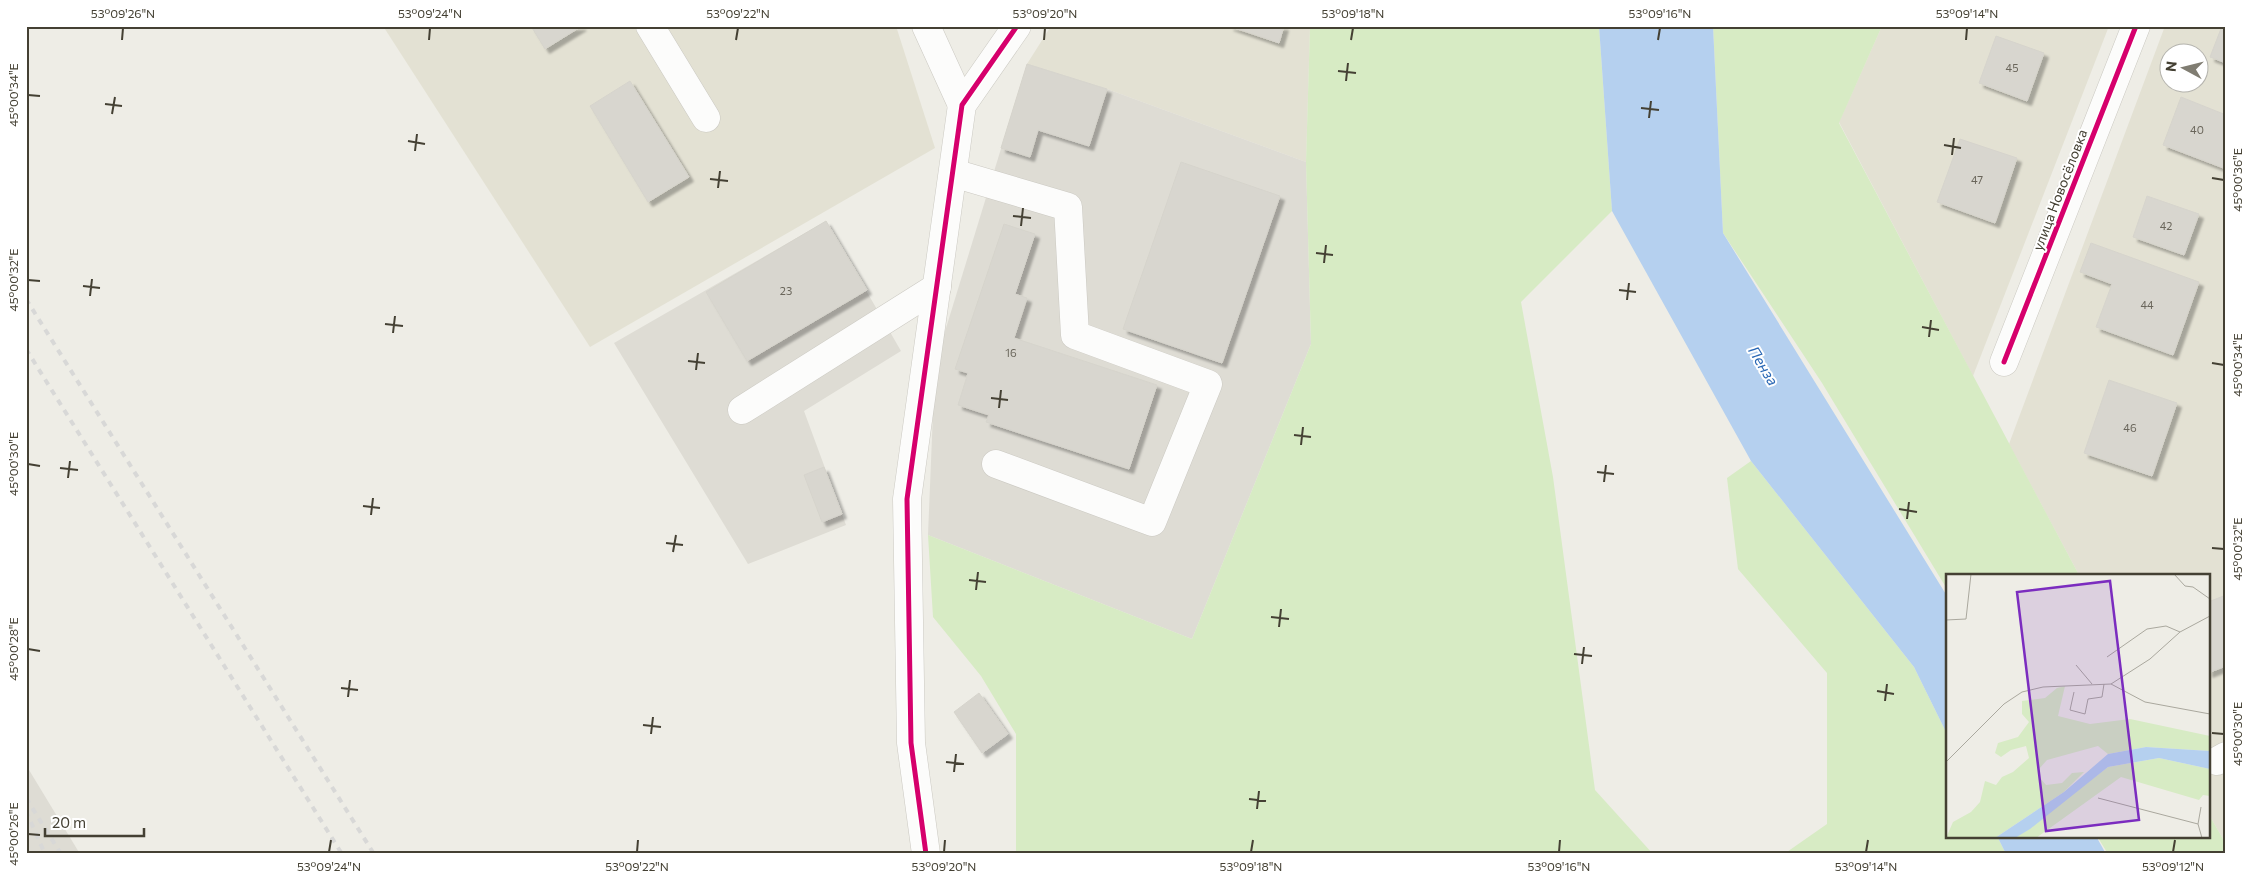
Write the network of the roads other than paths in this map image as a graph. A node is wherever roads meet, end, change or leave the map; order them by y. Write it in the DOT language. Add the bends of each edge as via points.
graph roads {
  1 [pos="650,26"];
  2 [pos="926,26"];
  3 [pos="1017,26"];
  4 [pos="2136,26"];
  5 [pos="962,105"];
  6 [pos="706,118"];
  7 [pos="953,173"];
  8 [pos="937,288"];
  9 [pos="2004,362"];
  10 [pos="742,410"];
  11 [pos="996,464"];
  12 [pos="926,854"];
  1 -- 6 [label="street"];
  2 -- 5 [label="street"];
  3 -- 5 [label="street"];
  4 -- 9 [label="street, улица Новосёловка"];
  5 -- 7 [label="street"];
  7 -- 8 [label="street"];
  7 -- 11 [label="street" via="1068,208 1075,335 1208,384 1152,522"];
  8 -- 10 [label="street"];
  8 -- 12 [label="street" via="907,499 911,742"];
}
